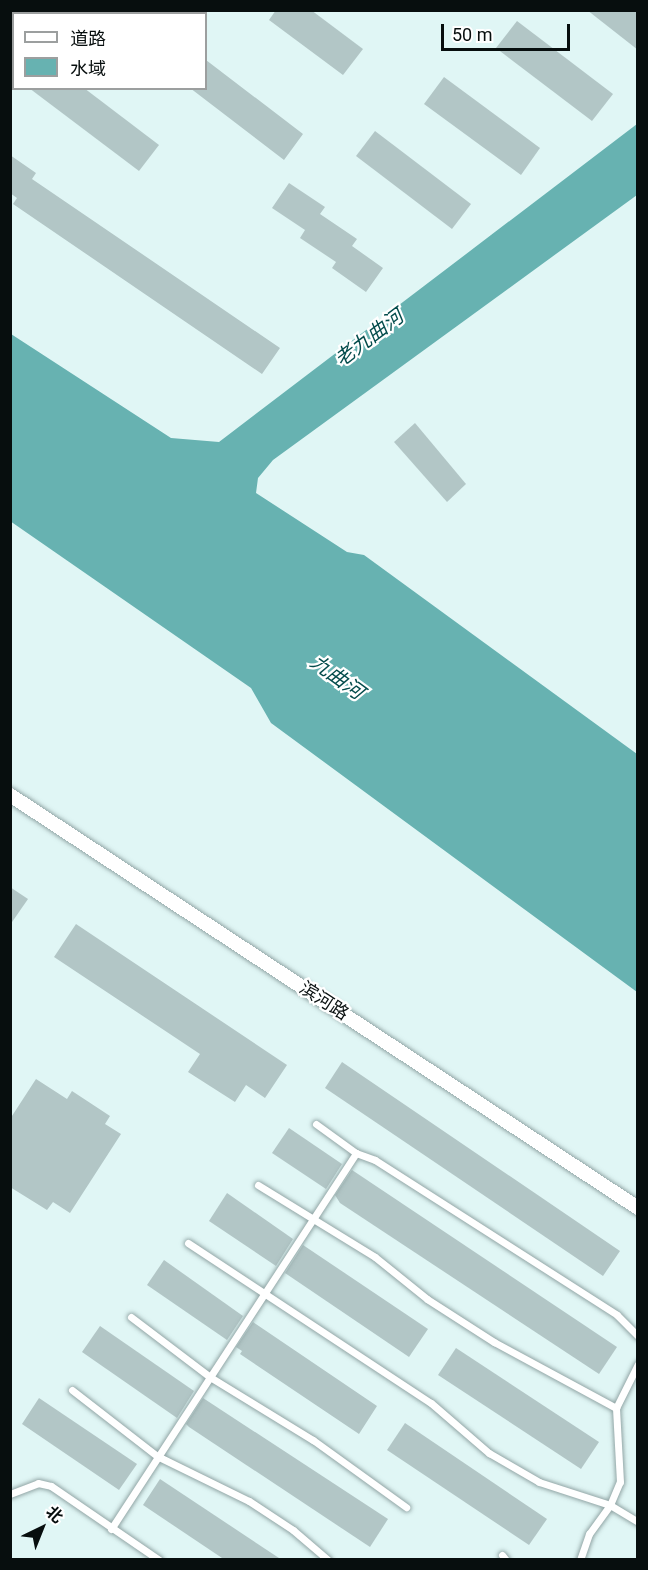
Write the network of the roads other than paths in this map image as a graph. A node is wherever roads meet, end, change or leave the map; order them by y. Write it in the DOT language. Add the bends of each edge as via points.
graph roads {
  1 [pos="10,795"];
  2 [pos="316,1124"];
  3 [pos="356,1153"];
  4 [pos="258,1185"];
  5 [pos="638,1208"];
  6 [pos="314,1220"];
  7 [pos="188,1243"];
  8 [pos="263,1296"];
  9 [pos="131,1317"];
  10 [pos="638,1336"];
  11 [pos="638,1364"];
  12 [pos="210,1377"];
  13 [pos="72,1390"];
  14 [pos="616,1408"];
  15 [pos="157,1456"];
  16 [pos="10,1494"];
  17 [pos="610,1505"];
  18 [pos="406,1508"];
  19 [pos="638,1522"];
  20 [pos="111,1529"];
  21 [pos="159,1560"];
  22 [pos="328,1560"];
  23 [pos="580,1560"];
  1 -- 5 [label="street, 滨河路"];
  2 -- 3 [label="lane"];
  3 -- 6 [label="lane"];
  3 -- 10 [label="lane" via="375,1160 617,1315"];
  4 -- 6 [label="lane"];
  6 -- 8 [label="lane"];
  6 -- 14 [label="lane" via="375,1257 426,1299 494,1342"];
  7 -- 8 [label="lane"];
  8 -- 12 [label="lane"];
  8 -- 17 [label="lane" via="292,1310 430,1403 489,1453 539,1482"];
  9 -- 12 [label="lane"];
  11 -- 14 [label="lane"];
  12 -- 15 [label="lane"];
  12 -- 18 [label="lane" via="313,1440"];
  13 -- 15 [label="lane"];
  14 -- 17 [label="lane" via="620,1482"];
  15 -- 20 [label="lane"];
  15 -- 22 [label="lane" via="249,1502 293,1530"];
  16 -- 20 [label="lane" via="38,1483 51,1486"];
  17 -- 19 [label="lane"];
  17 -- 23 [label="lane" via="589,1534"];
  20 -- 21 [label="lane"];
}
